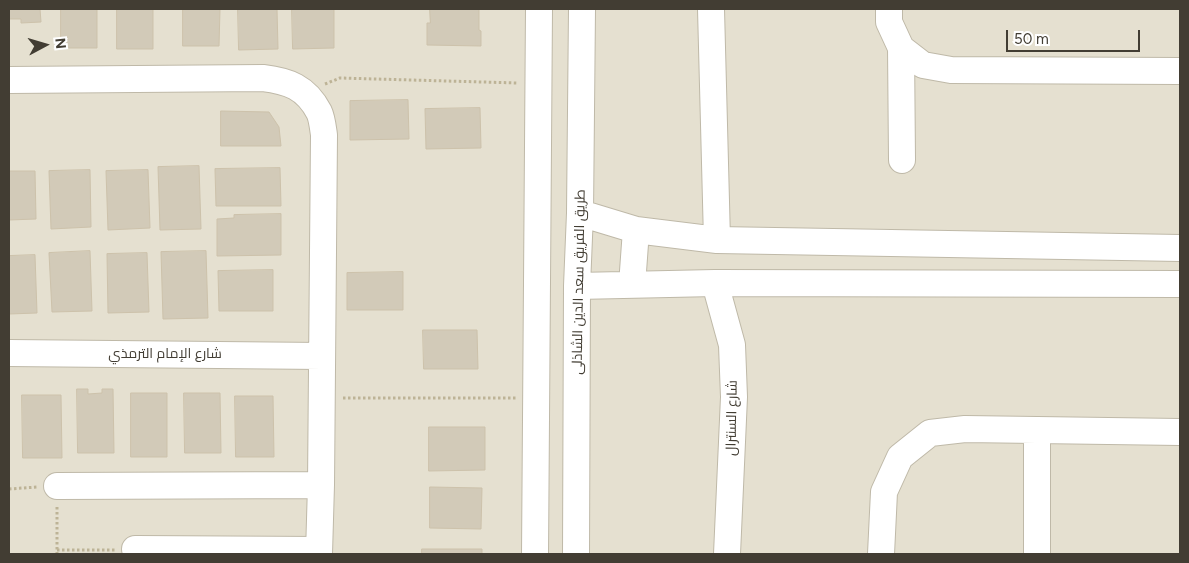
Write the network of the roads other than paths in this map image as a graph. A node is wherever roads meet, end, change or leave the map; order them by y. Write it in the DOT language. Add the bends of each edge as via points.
graph roads {
  1 [pos="539,9"];
  2 [pos="582,9"];
  3 [pos="711,9"];
  4 [pos="889,9"];
  5 [pos="901,48"];
  6 [pos="1180,71"];
  7 [pos="9,80"];
  8 [pos="902,160"];
  9 [pos="580,213"];
  10 [pos="636,230"];
  11 [pos="717,240"];
  12 [pos="1180,248"];
  13 [pos="715,284"];
  14 [pos="1180,284"];
  15 [pos="632,285"];
  16 [pos="577,286"];
  17 [pos="9,353"];
  18 [pos="322,356"];
  19 [pos="537,371"];
  20 [pos="578,379"];
  21 [pos="1037,430"];
  22 [pos="1180,432"];
  23 [pos="536,458"];
  24 [pos="577,465"];
  25 [pos="321,485"];
  26 [pos="57,486"];
  27 [pos="135,549"];
  28 [pos="319,552"];
  29 [pos="535,554"];
  30 [pos="576,554"];
  31 [pos="727,554"];
  32 [pos="881,554"];
  33 [pos="1037,554"];
  1 -- 19 [label="street"];
  2 -- 9 [label="street, طريق الفريق سعد الدين الشاذلى"];
  3 -- 11 [label="street"];
  4 -- 5 [label="street" via="889,22"];
  5 -- 6 [label="street" via="923,65 951,70"];
  5 -- 8 [label="street"];
  7 -- 18 [label="street" via="263,78 286,81 306,93 320,112 324,135"];
  9 -- 10 [label="street"];
  9 -- 16 [label="street, طريق الفريق سعد الدين الشاذلى"];
  10 -- 11 [label="street"];
  10 -- 15 [label="street"];
  11 -- 12 [label="street"];
  13 -- 14 [label="street"];
  13 -- 15 [label="street"];
  13 -- 31 [label="street, شارع السنترال" via="732,346 734,398"];
  15 -- 16 [label="street"];
  16 -- 20 [label="street, طريق الفريق سعد الدين الشاذلى"];
  17 -- 18 [label="street, شارع الإمام الترمذي"];
  18 -- 25 [label="street"];
  19 -- 20 [label="street" via="540,382 548,392 555,394 564,393"];
  19 -- 23 [label="street"];
  20 -- 24 [label="street, طريق الفريق سعد الدين الشاذلى"];
  21 -- 22 [label="street"];
  21 -- 32 [label="street" via="965,429 930,433 900,457 884,492"];
  21 -- 33 [label="street"];
  23 -- 24 [label="street" via="547,442 561,440 571,447"];
  23 -- 29 [label="street"];
  24 -- 30 [label="street, طريق الفريق سعد الدين الشاذلى"];
  25 -- 26 [label="street"];
  25 -- 28 [label="street"];
  27 -- 28 [label="street"];
}
